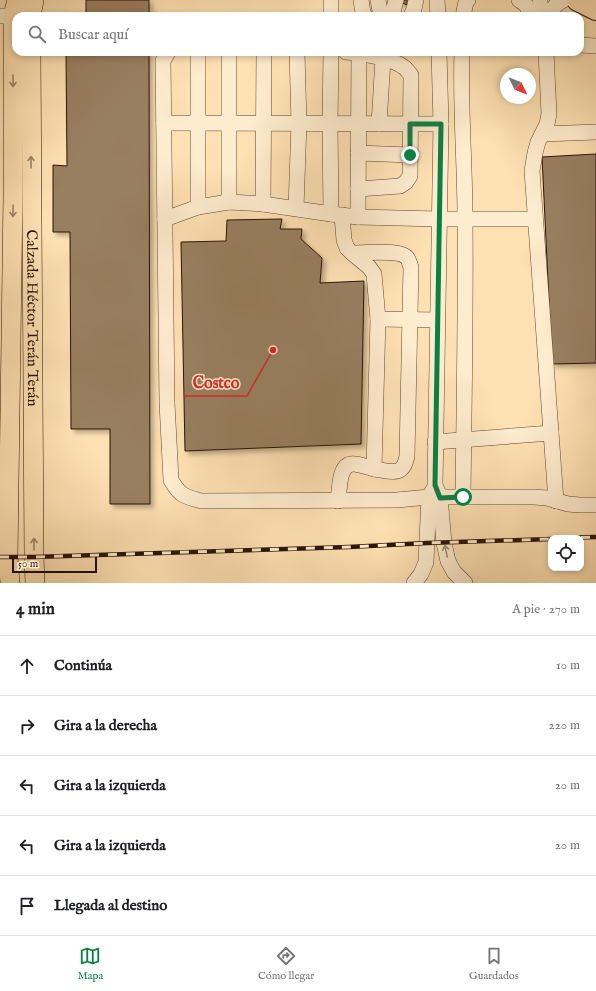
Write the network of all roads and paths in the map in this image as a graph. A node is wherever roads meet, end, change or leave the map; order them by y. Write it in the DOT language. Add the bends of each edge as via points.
graph roads {
  1 [pos="34,0"];
  2 [pos="331,0"];
  3 [pos="362,0"];
  4 [pos="378,0"];
  5 [pos="396,0"];
  6 [pos="416,0"];
  7 [pos="437,0"];
  8 [pos="468,0"];
  9 [pos="519,0"];
  10 [pos="540,0"];
  11 [pos="564,0"];
  12 [pos="578,0"];
  13 [pos="596,9"];
  14 [pos="16,12"];
  15 [pos="331,12"];
  16 [pos="363,12"];
  17 [pos="380,12"];
  18 [pos="393,12"];
  19 [pos="412,12"];
  20 [pos="438,12"];
  21 [pos="464,12"];
  22 [pos="529,12"];
  23 [pos="541,12"];
  24 [pos="551,12"];
  25 [pos="584,45"];
  26 [pos="596,46"];
  27 [pos="15,56"];
  28 [pos="31,56"];
  29 [pos="166,56"];
  30 [pos="198,56"];
  31 [pos="229,56"];
  32 [pos="264,56"];
  33 [pos="297,56"];
  34 [pos="331,56"];
  35 [pos="352,56"];
  36 [pos="384,56"];
  37 [pos="386,56"];
  38 [pos="439,56"];
  39 [pos="462,56"];
  40 [pos="546,56"];
  41 [pos="164,123"];
  42 [pos="197,123"];
  43 [pos="229,123"];
  44 [pos="264,123"];
  45 [pos="299,124"];
  46 [pos="330,124"];
  47 [pos="358,124"];
  48 [pos="379,124"];
  49 [pos="410,124"];
  50 [pos="441,124"];
  51 [pos="596,132"];
  52 [pos="543,134"];
  53 [pos="358,153"];
  54 [pos="410,155"];
  55 [pos="358,189"];
  56 [pos="229,202"];
  57 [pos="263,204"];
  58 [pos="198,207"];
  59 [pos="296,208"];
  60 [pos="337,215"];
  61 [pos="358,217"];
  62 [pos="465,218"];
  63 [pos="165,219"];
  64 [pos="439,219"];
  65 [pos="535,219"];
  66 [pos="352,253"];
  67 [pos="378,319"];
  68 [pos="409,319"];
  69 [pos="437,320"];
  70 [pos="5,351"];
  71 [pos="33,351"];
  72 [pos="551,433"];
  73 [pos="463,440"];
  74 [pos="436,442"];
  75 [pos="374,469"];
  76 [pos="435,493"];
  77 [pos="463,497"];
  78 [pos="338,500"];
  79 [pos="556,501"];
  80 [pos="596,505"];
  81 [pos="10,583"];
  82 [pos="35,583"];
  83 [pos="414,583"];
  84 [pos="465,583"];
  1 -- 14 [label="main road, Calzada Héctor Terán Terán"];
  2 -- 15 [label="street"];
  3 -- 16 [label="street"];
  4 -- 17 [label="street"];
  5 -- 18 [label="street"];
  6 -- 19 [label="street"];
  7 -- 20 [label="street"];
  8 -- 21 [label="street"];
  9 -- 22 [label="street" via="528,7"];
  10 -- 23 [label="street"];
  11 -- 24 [label="street" via="554,6"];
  12 -- 13 [label="highway"];
  25 -- 26 [label="street"];
  27 -- 70 [label="main road, Calzada Héctor Terán Terán, one-way" via="13,195"];
  71 -- 28 [label="main road, Calzada Héctor Terán Terán, one-way"];
  29 -- 41 [label="street" via="163,60"];
  30 -- 42 [label="street"];
  31 -- 43 [label="street"];
  32 -- 44 [label="street"];
  33 -- 45 [label="street"];
  34 -- 46 [label="street"];
  35 -- 47 [label="street"];
  36 -- 48 [label="street"];
  37 -- 49 [label="street" via="411,75"];
  38 -- 50 [label="street"];
  39 -- 62 [label="street"];
  40 -- 52 [label="street" via="549,114"];
  41 -- 42 [label="street"];
  41 -- 63 [label="street"];
  42 -- 43 [label="street"];
  42 -- 58 [label="street"];
  43 -- 44 [label="street"];
  43 -- 56 [label="street"];
  44 -- 45 [label="street"];
  44 -- 57 [label="street"];
  45 -- 46 [label="street"];
  45 -- 59 [label="street"];
  46 -- 47 [label="street"];
  46 -- 60 [label="street"];
  47 -- 48 [label="street"];
  47 -- 53 [label="street"];
  48 -- 49 [label="street"];
  49 -- 50 [label="street"];
  49 -- 54 [label="street"];
  50 -- 64 [label="street"];
  51 -- 52 [label="street"];
  52 -- 65 [label="street" via="535,152 532,171"];
  53 -- 54 [label="street"];
  53 -- 55 [label="street"];
  54 -- 55 [label="street" via="410,176 400,186"];
  55 -- 61 [label="street"];
  56 -- 57 [label="street"];
  56 -- 58 [label="street"];
  57 -- 59 [label="street"];
  58 -- 63 [label="street"];
  59 -- 60 [label="street"];
  60 -- 61 [label="street"];
  60 -- 66 [label="street" via="347,248"];
  61 -- 64 [label="street"];
  62 -- 64 [label="street"];
  62 -- 65 [label="street"];
  62 -- 73 [label="street"];
  63 -- 78 [label="street" via="167,403 171,480 177,490 185,497 201,501"];
  64 -- 69 [label="street"];
  65 -- 72 [label="street"];
  66 -- 67 [label="street" via="374,274"];
  66 -- 68 [label="street" via="398,252 408,258 411,266"];
  67 -- 68 [label="street"];
  67 -- 75 [label="street"];
  68 -- 69 [label="street"];
  68 -- 75 [label="street" via="406,465 397,472"];
  69 -- 74 [label="street"];
  70 -- 71 [label="street"];
  70 -- 81 [label="main road, Calzada Héctor Terán Terán"];
  82 -- 71 [label="main road, Calzada Héctor Terán Terán, one-way"];
  72 -- 73 [label="street"];
  72 -- 79 [label="street"];
  73 -- 74 [label="street"];
  73 -- 77 [label="street"];
  74 -- 76 [label="street"];
  75 -- 78 [label="street" via="354,464 343,469"];
  76 -- 77 [label="street"];
  76 -- 78 [label="street" via="397,500"];
  76 -- 83 [label="street" via="426,562"];
  84 -- 76 [label="street, one-way" via="448,561"];
  77 -- 79 [label="street" via="534,497"];
  79 -- 80 [label="street"];
}
